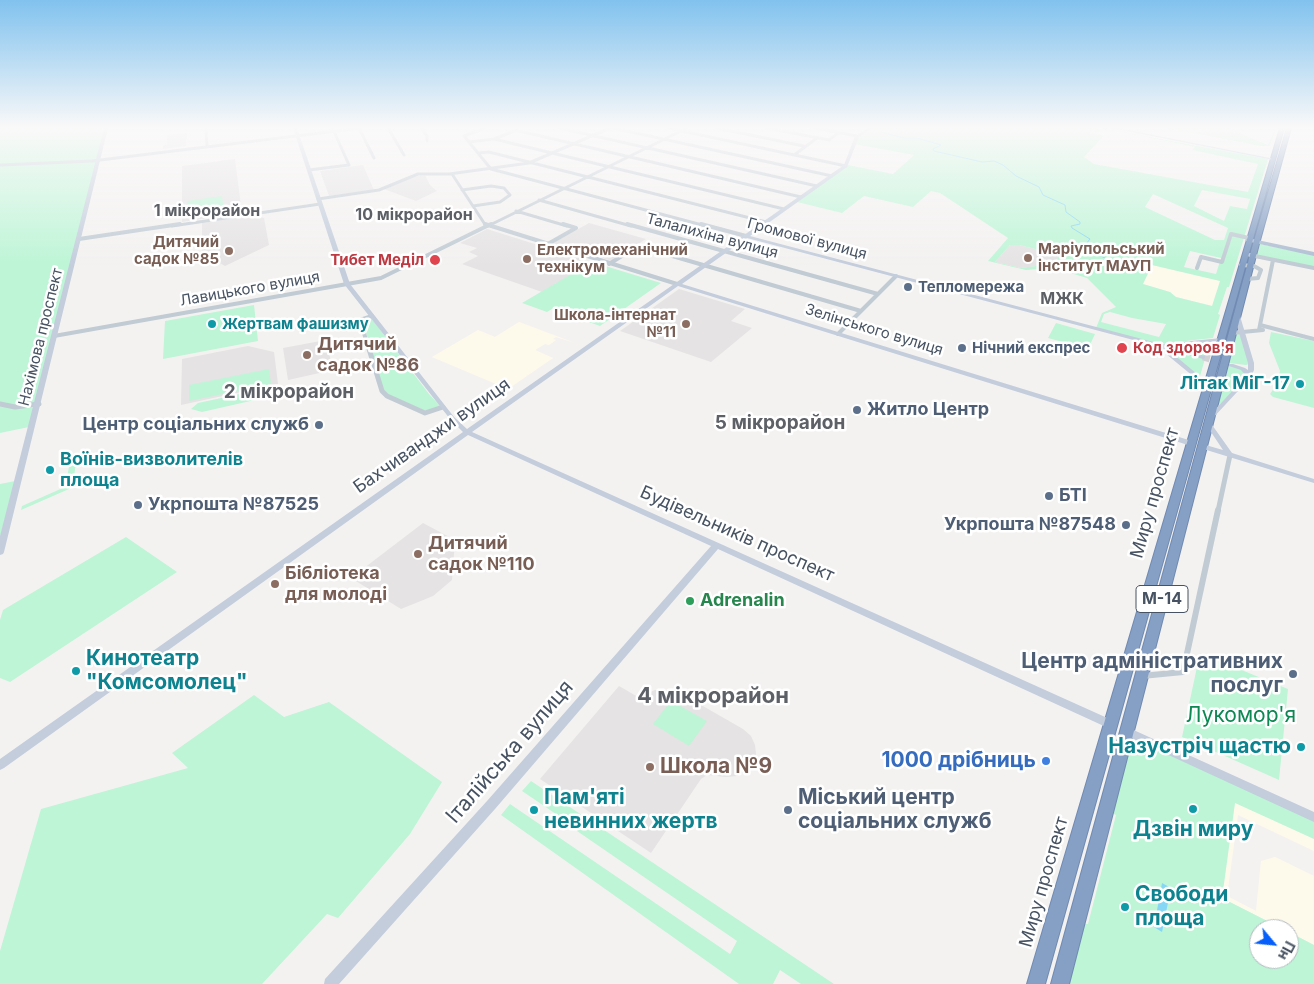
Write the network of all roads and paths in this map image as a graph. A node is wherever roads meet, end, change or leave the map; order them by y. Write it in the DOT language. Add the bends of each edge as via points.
graph roads {
  1 [pos="95,174"];
  2 [pos="310,174"];
  3 [pos="452,174"];
  4 [pos="510,174"];
  5 [pos="576,174"];
  6 [pos="593,174"];
  7 [pos="640,174"];
  8 [pos="701,174"];
  9 [pos="763,174"];
  10 [pos="823,174"];
  11 [pos="835,174"];
  12 [pos="1268,174"];
  13 [pos="1276,174"];
  14 [pos="832,176"];
  15 [pos="587,177"];
  16 [pos="817,186"];
  17 [pos="564,188"];
  18 [pos="462,190"];
  19 [pos="801,197"];
  20 [pos="539,200"];
  21 [pos="319,202"];
  22 [pos="473,206"];
  23 [pos="1258,208"];
  24 [pos="784,209"];
  25 [pos="1266,210"];
  26 [pos="516,211"];
  27 [pos="766,222"];
  28 [pos="486,226"];
  29 [pos="746,236"];
  30 [pos="79,239"];
  31 [pos="1248,239"];
  32 [pos="1257,241"];
  33 [pos="546,245"];
  34 [pos="724,251"];
  35 [pos="1314,253"];
  36 [pos="1244,255"];
  37 [pos="1252,260"];
  38 [pos="1273,260"];
  39 [pos="609,264"];
  40 [pos="704,265"];
  41 [pos="1241,265"];
  42 [pos="1197,268"];
  43 [pos="1314,268"];
  44 [pos="896,276"];
  45 [pos="1247,279"];
  46 [pos="347,284"];
  47 [pos="677,284"];
  48 [pos="878,294"];
  49 [pos="861,311"];
  50 [pos="372,316"];
  51 [pos="1259,328"];
  52 [pos="1237,332"];
  53 [pos="838,334"];
  54 [pos="54,336"];
  55 [pos="1220,339"];
  56 [pos="1314,339"];
  57 [pos="1158,345"];
  58 [pos="1203,357"];
  59 [pos="1252,364"];
  60 [pos="1231,365"];
  61 [pos="1238,366"];
  62 [pos="1249,376"];
  63 [pos="1207,385"];
  64 [pos="0,404"];
  65 [pos="38,404"];
  66 [pos="443,407"];
  67 [pos="1209,421"];
  68 [pos="467,432"];
  69 [pos="1196,444"];
  70 [pos="1230,455"];
  71 [pos="1314,480"];
  72 [pos="717,545"];
  73 [pos="0,552"];
  74 [pos="1141,676"];
  75 [pos="1110,724"];
  76 [pos="1127,732"];
  77 [pos="2,763"];
  78 [pos="1314,817"];
  79 [pos="330,984"];
  80 [pos="1036,984"];
  81 [pos="1060,984"];
  1 -- 30 [label="street, Нахімова проспект"];
  2 -- 21 [label="street, Будівельників проспект"];
  3 -- 18 [label="street"];
  3 -- 21 [label="street" via="418,174 379,190"];
  4 -- 17 [label="street, Громової вулиця"];
  5 -- 15 [label="street"];
  6 -- 15 [label="street, Лавицького вулиця"];
  7 -- 24 [label="street"];
  8 -- 19 [label="street"];
  9 -- 16 [label="street"];
  10 -- 14 [label="street"];
  11 -- 14 [label="street, Бахчиванджи вулиця"];
  12 -- 23 [label="highway, Миру проспект / М-14"];
  13 -- 25 [label="highway, Миру проспект / М-14"];
  14 -- 16 [label="street, Бахчиванджи вулиця"];
  15 -- 17 [label="street, Лавицького вулиця"];
  15 -- 27 [label="street"];
  16 -- 19 [label="street, Бахчиванджи вулиця"];
  17 -- 20 [label="street, Лавицького вулиця"];
  17 -- 29 [label="street, Громової вулиця"];
  18 -- 22 [label="street"];
  18 -- 22 [label="street" via="491,186 504,188 510,195 500,202"];
  19 -- 24 [label="street, Бахчиванджи вулиця"];
  20 -- 26 [label="street, Лавицького вулиця"];
  20 -- 34 [label="street, Талалихіна вулиця"];
  21 -- 30 [label="street"];
  21 -- 46 [label="street, Будівельників проспект"];
  22 -- 28 [label="street"];
  23 -- 25 [label="highway"];
  23 -- 31 [label="highway, Миру проспект / М-14"];
  24 -- 27 [label="street, Бахчиванджи вулиця"];
  25 -- 32 [label="highway, Миру проспект / М-14"];
  26 -- 28 [label="street, Лавицького вулиця"];
  26 -- 33 [label="street" via="576,228"];
  27 -- 29 [label="street, Бахчиванджи вулиця"];
  28 -- 33 [label="street, Зелінського вулиця"];
  28 -- 46 [label="street, Лавицького вулиця" via="380,278"];
  29 -- 34 [label="street, Бахчиванджи вулиця"];
  29 -- 44 [label="street, Громової вулиця"];
  30 -- 54 [label="street, Нахімова проспект"];
  31 -- 32 [label="main road"];
  31 -- 36 [label="highway, Миру проспект / М-14"];
  31 -- 42 [label="street" via="1230,235 1222,262 1202,257"];
  32 -- 35 [label="main road"];
  32 -- 37 [label="highway, Миру проспект / М-14"];
  33 -- 39 [label="street, Зелінського вулиця"];
  34 -- 40 [label="street, Бахчиванджи вулиця"];
  34 -- 48 [label="street, Талалихіна вулиця"];
  36 -- 37 [label="highway"];
  36 -- 41 [label="highway, Миру проспект / М-14"];
  37 -- 38 [label="street"];
  37 -- 41 [label="street"];
  37 -- 45 [label="highway, Миру проспект / М-14"];
  37 -- 45 [label="street" via="1260,270 1259,276"];
  38 -- 43 [label="street"];
  38 -- 51 [label="street"];
  39 -- 40 [label="street" via="638,246"];
  39 -- 47 [label="street, Зелінського вулиця"];
  40 -- 47 [label="street, Бахчиванджи вулиця"];
  40 -- 49 [label="street"];
  41 -- 55 [label="highway, Миру проспект / М-14"];
  44 -- 48 [label="street"];
  44 -- 57 [label="street, Громової вулиця"];
  45 -- 52 [label="highway, Миру проспект / М-14" via="1237,316"];
  46 -- 50 [label="street, Будівельників проспект"];
  46 -- 54 [label="street, Лавицького вулиця"];
  47 -- 53 [label="street, Зелінського вулиця"];
  47 -- 68 [label="street, Бахчиванджи вулиця"];
  48 -- 49 [label="street"];
  49 -- 53 [label="street"];
  50 -- 66 [label="street, Будівельників проспект"];
  50 -- 66 [label="street" via="360,320 382,392 426,413"];
  51 -- 52 [label="street"];
  51 -- 56 [label="street"];
  52 -- 59 [label="street"];
  52 -- 67 [label="highway, Миру проспект / М-14"];
  53 -- 69 [label="street, Зелінського вулиця"];
  54 -- 65 [label="street, Нахімова проспект"];
  55 -- 57 [label="street"];
  55 -- 63 [label="highway, Миру проспект / М-14"];
  57 -- 58 [label="street, Громової вулиця"];
  57 -- 63 [label="street"];
  59 -- 61 [label="street"];
  59 -- 62 [label="street"];
  60 -- 61 [label="street"];
  61 -- 62 [label="street"];
  62 -- 67 [label="street"];
  63 -- 69 [label="highway, Миру проспект / М-14"];
  64 -- 65 [label="street" via="15,407"];
  65 -- 73 [label="street, Нахімова проспект"];
  66 -- 68 [label="street, Будівельників проспект"];
  67 -- 69 [label="highway, Миру проспект / М-14"];
  67 -- 70 [label="street"];
  68 -- 72 [label="street, Будівельників проспект"];
  68 -- 77 [label="street, Бахчиванджи вулиця"];
  69 -- 70 [label="street, Зелінського вулиця"];
  69 -- 74 [label="highway, Миру проспект / М-14"];
  69 -- 75 [label="highway, Миру проспект / М-14"];
  70 -- 71 [label="street, Зелінського вулиця"];
  70 -- 74 [label="street" via="1183,672"];
  72 -- 75 [label="street, Будівельників проспект"];
  72 -- 79 [label="street, Італійська вулиця"];
  74 -- 76 [label="highway, Миру проспект / М-14"];
  75 -- 76 [label="highway, Будівельників проспект"];
  75 -- 80 [label="highway, Миру проспект / М-14"];
  76 -- 78 [label="street, Будівельників проспект"];
  76 -- 81 [label="highway, Миру проспект / М-14"];
}
